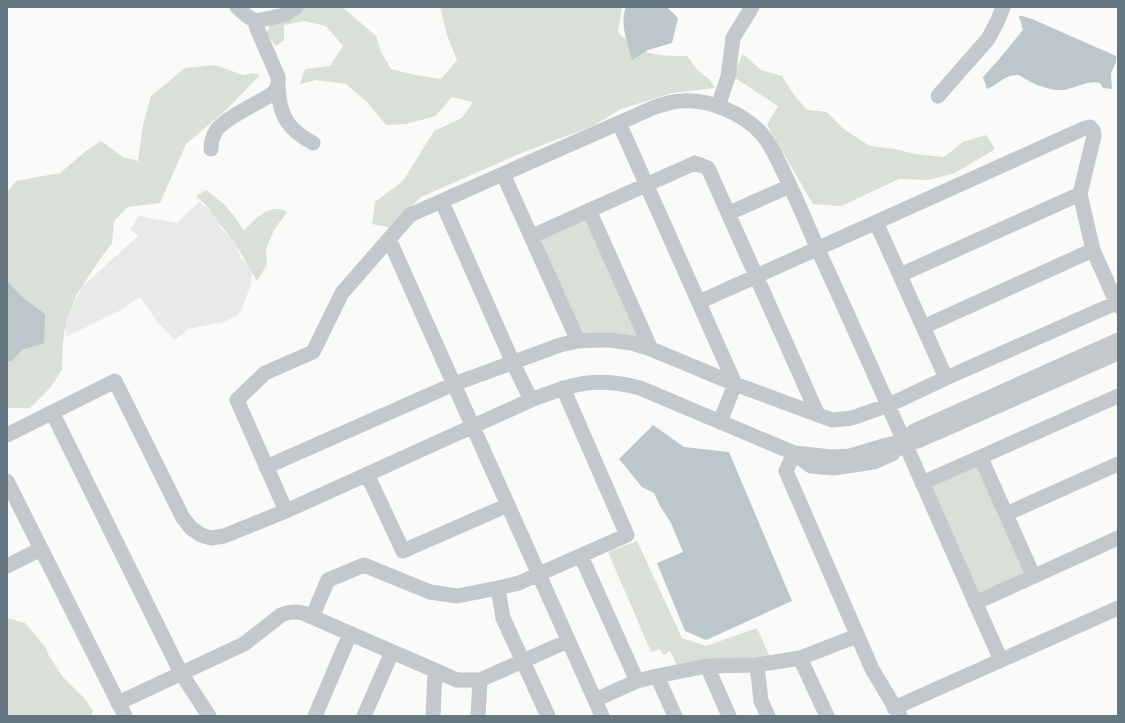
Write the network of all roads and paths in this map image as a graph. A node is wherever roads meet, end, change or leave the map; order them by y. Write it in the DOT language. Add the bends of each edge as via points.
graph roads {
  1 [pos="236,7"];
  2 [pos="296,7"];
  3 [pos="752,7"];
  4 [pos="1003,7"];
  5 [pos="256,21"];
  6 [pos="278,84"];
  7 [pos="938,96"];
  8 [pos="718,106"];
  9 [pos="619,123"];
  10 [pos="313,143"];
  11 [pos="211,149"];
  12 [pos="503,174"];
  13 [pos="646,184"];
  14 [pos="790,186"];
  15 [pos="1080,194"];
  16 [pos="442,202"];
  17 [pos="589,210"];
  18 [pos="728,213"];
  19 [pos="876,222"];
  20 [pos="532,236"];
  21 [pos="389,239"];
  22 [pos="818,248"];
  23 [pos="1093,250"];
  24 [pos="900,275"];
  25 [pos="756,276"];
  26 [pos="699,302"];
  27 [pos="1117,304"];
  28 [pos="923,326"];
  29 [pos="1118,340"];
  30 [pos="578,341"];
  31 [pos="651,349"];
  32 [pos="1118,353"];
  33 [pos="513,363"];
  34 [pos="946,378"];
  35 [pos="454,384"];
  36 [pos="735,384"];
  37 [pos="563,388"];
  38 [pos="1118,396"];
  39 [pos="531,400"];
  40 [pos="889,405"];
  41 [pos="52,412"];
  42 [pos="818,415"];
  43 [pos="720,422"];
  44 [pos="474,426"];
  45 [pos="7,435"];
  46 [pos="904,442"];
  47 [pos="794,453"];
  48 [pos="981,458"];
  49 [pos="1118,464"];
  50 [pos="266,467"];
  51 [pos="367,474"];
  52 [pos="7,481"];
  53 [pos="922,483"];
  54 [pos="508,505"];
  55 [pos="286,511"];
  56 [pos="1006,514"];
  57 [pos="1118,538"];
  58 [pos="41,549"];
  59 [pos="581,556"];
  60 [pos="7,566"];
  61 [pos="539,575"];
  62 [pos="1033,576"];
  63 [pos="498,588"];
  64 [pos="975,603"];
  65 [pos="1118,608"];
  66 [pos="312,617"];
  67 [pos="350,634"];
  68 [pos="857,636"];
  69 [pos="568,641"];
  70 [pos="392,652"];
  71 [pos="800,658"];
  72 [pos="1001,660"];
  73 [pos="523,661"];
  74 [pos="757,665"];
  75 [pos="707,666"];
  76 [pos="435,670"];
  77 [pos="181,673"];
  78 [pos="657,676"];
  79 [pos="480,680"];
  80 [pos="637,681"];
  81 [pos="595,700"];
  82 [pos="121,709"];
  83 [pos="897,712"];
  84 [pos="209,716"];
  85 [pos="315,716"];
  86 [pos="364,716"];
  87 [pos="433,716"];
  88 [pos="478,716"];
  89 [pos="548,716"];
  90 [pos="602,716"];
  91 [pos="675,716"];
  92 [pos="729,716"];
  93 [pos="768,716"];
  94 [pos="827,716"];
  1 -- 5 [label="street"];
  2 -- 5 [label="street" via="284,15"];
  3 -- 8 [label="street" via="733,38 728,77"];
  4 -- 7 [label="street" via="988,39"];
  5 -- 6 [label="street" via="278,77"];
  6 -- 10 [label="street" via="287,123 295,132"];
  6 -- 11 [label="street" via="269,96 222,123 216,130"];
  8 -- 9 [label="street" via="684,100 671,102"];
  8 -- 14 [label="street" via="750,123 761,133 770,144"];
  9 -- 12 [label="street"];
  9 -- 13 [label="street"];
  12 -- 16 [label="street"];
  12 -- 20 [label="street"];
  13 -- 17 [label="street"];
  13 -- 18 [label="street" via="695,163 708,168"];
  13 -- 26 [label="street"];
  14 -- 18 [label="street"];
  14 -- 22 [label="street"];
  15 -- 19 [label="street" via="1094,136 1090,127"];
  15 -- 23 [label="street"];
  15 -- 24 [label="street"];
  16 -- 21 [label="street" via="410,215"];
  16 -- 33 [label="street"];
  17 -- 20 [label="street"];
  17 -- 31 [label="street"];
  18 -- 25 [label="street"];
  19 -- 22 [label="street"];
  19 -- 24 [label="street"];
  20 -- 30 [label="street"];
  21 -- 35 [label="street"];
  21 -- 50 [label="street" via="342,293 313,352 265,373 236,400"];
  22 -- 25 [label="street"];
  22 -- 40 [label="street"];
  23 -- 27 [label="street"];
  23 -- 28 [label="street"];
  24 -- 28 [label="street"];
  25 -- 26 [label="street"];
  25 -- 42 [label="street"];
  26 -- 36 [label="street"];
  27 -- 34 [label="street"];
  28 -- 34 [label="street"];
  29 -- 46 [label="street" via="914,432"];
  30 -- 31 [label="street" via="610,340"];
  30 -- 33 [label="street"];
  31 -- 36 [label="street"];
  32 -- 46 [label="street" via="918,442"];
  33 -- 35 [label="street"];
  33 -- 39 [label="street"];
  34 -- 40 [label="street"];
  35 -- 44 [label="street"];
  35 -- 50 [label="street"];
  36 -- 42 [label="street"];
  36 -- 43 [label="street"];
  37 -- 39 [label="street"];
  37 -- 43 [label="street" via="600,382 619,383 640,388"];
  37 -- 59 [label="street" via="627,535"];
  38 -- 48 [label="street"];
  39 -- 44 [label="street"];
  40 -- 42 [label="street" via="852,418 832,420"];
  40 -- 46 [label="street"];
  41 -- 45 [label="street"];
  41 -- 55 [label="street" via="115,381 183,518 201,535 211,538 224,536"];
  41 -- 77 [label="street"];
  43 -- 47 [label="street"];
  44 -- 51 [label="street"];
  44 -- 54 [label="street"];
  46 -- 47 [label="street" via="892,454 873,462 834,468 810,466"];
  46 -- 53 [label="street"];
  47 -- 68 [label="street" via="786,471"];
  48 -- 53 [label="street"];
  48 -- 56 [label="street"];
  49 -- 56 [label="street"];
  50 -- 55 [label="street"];
  51 -- 54 [label="street" via="403,551"];
  51 -- 55 [label="street"];
  52 -- 58 [label="street"];
  53 -- 64 [label="street"];
  54 -- 61 [label="street"];
  56 -- 62 [label="street"];
  57 -- 62 [label="street"];
  58 -- 60 [label="street"];
  58 -- 82 [label="street"];
  59 -- 61 [label="street"];
  59 -- 80 [label="street"];
  61 -- 63 [label="street"];
  61 -- 69 [label="street"];
  62 -- 64 [label="street"];
  63 -- 66 [label="street" via="457,596 430,592 364,565 328,580"];
  63 -- 73 [label="street" via="503,618"];
  64 -- 72 [label="street"];
  65 -- 72 [label="street"];
  66 -- 67 [label="street"];
  66 -- 77 [label="street" via="295,611 287,612 244,644"];
  67 -- 70 [label="street"];
  67 -- 85 [label="street"];
  68 -- 71 [label="street"];
  68 -- 83 [label="street" via="872,669"];
  69 -- 73 [label="street"];
  69 -- 81 [label="street"];
  70 -- 76 [label="street"];
  70 -- 86 [label="street"];
  71 -- 74 [label="street"];
  71 -- 94 [label="street"];
  72 -- 83 [label="street"];
  73 -- 79 [label="street"];
  73 -- 89 [label="street"];
  74 -- 75 [label="street"];
  74 -- 93 [label="street" via="761,701"];
  75 -- 78 [label="street"];
  75 -- 92 [label="street"];
  76 -- 79 [label="street" via="457,680"];
  76 -- 87 [label="street"];
  77 -- 82 [label="street"];
  77 -- 84 [label="street"];
  78 -- 80 [label="street"];
  78 -- 91 [label="street"];
  79 -- 88 [label="street"];
  80 -- 81 [label="street"];
  81 -- 90 [label="street"];
}
